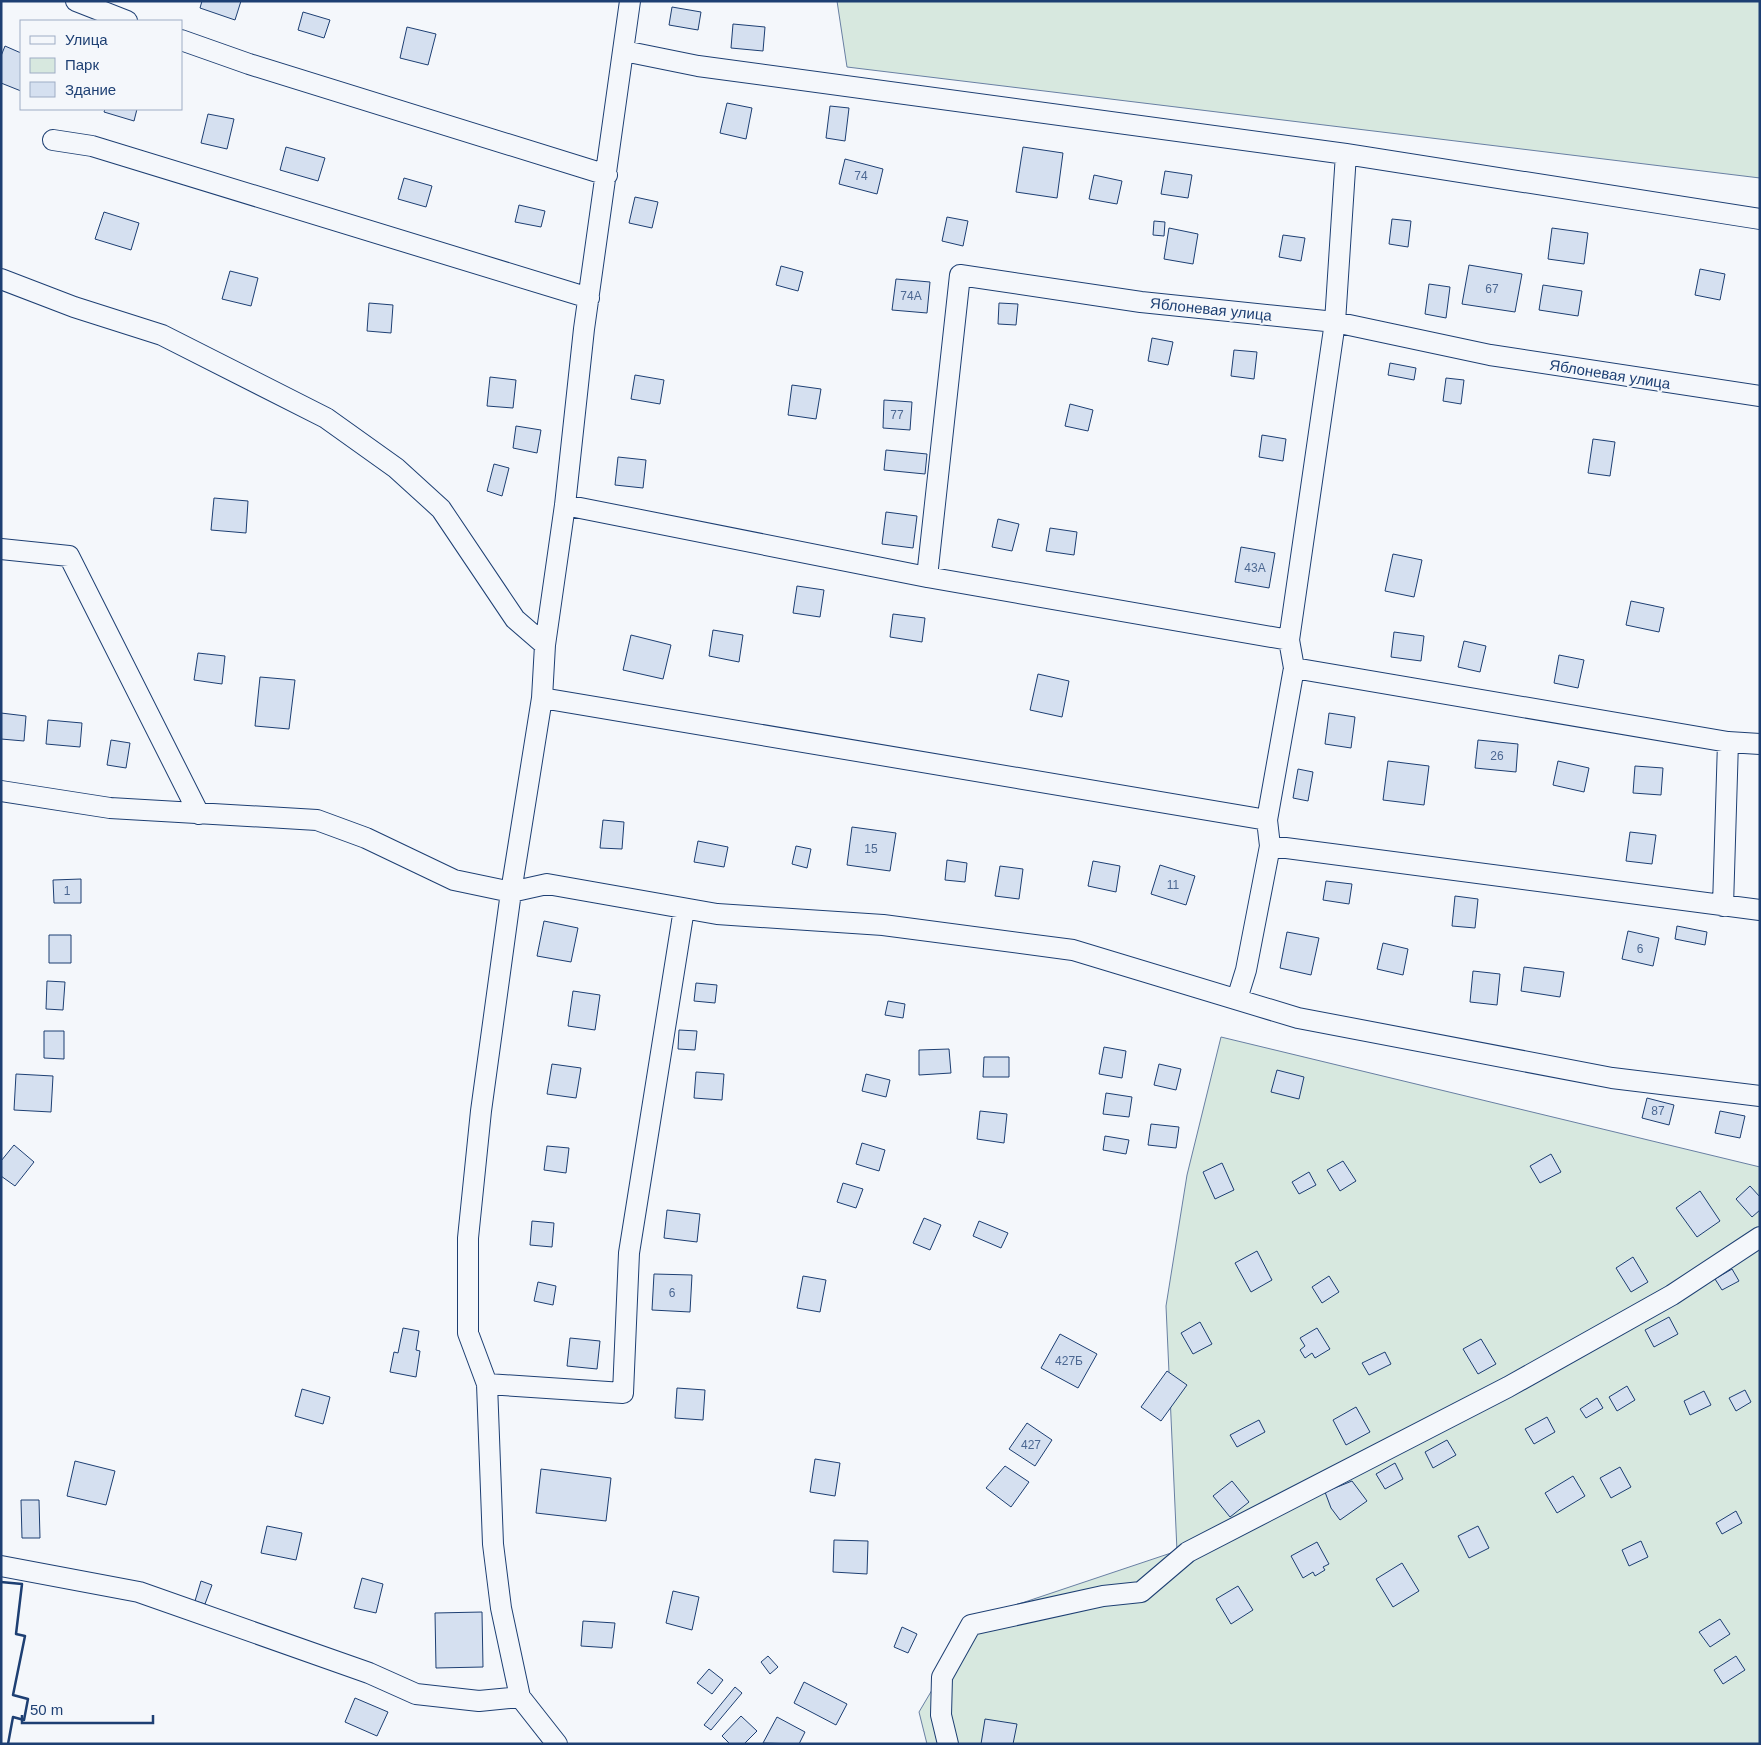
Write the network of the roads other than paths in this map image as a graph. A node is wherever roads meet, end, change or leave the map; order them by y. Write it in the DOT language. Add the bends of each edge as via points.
graph roads {
  1 [pos="76,1"];
  2 [pos="630,1"];
  3 [pos="124,20"];
  4 [pos="182,40"];
  5 [pos="624,51"];
  6 [pos="53,140"];
  7 [pos="1346,154"];
  8 [pos="607,175"];
  9 [pos="1760,219"];
  10 [pos="1,279"];
  11 [pos="589,298"];
  12 [pos="1335,322"];
  13 [pos="1760,396"];
  14 [pos="565,505"];
  15 [pos="1,549"];
  16 [pos="926,577"];
  17 [pos="1289,640"];
  18 [pos="545,644"];
  19 [pos="1294,668"];
  20 [pos="542,698"];
  21 [pos="1728,742"];
  22 [pos="1760,744"];
  23 [pos="1,792"];
  24 [pos="199,814"];
  25 [pos="1267,820"];
  26 [pos="1270,846"];
  27 [pos="511,892"];
  28 [pos="1723,906"];
  29 [pos="684,909"];
  30 [pos="1760,910"];
  31 [pos="1237,999"];
  32 [pos="1760,1096"];
  33 [pos="1760,1237"];
  34 [pos="487,1384"];
  35 [pos="1,1566"];
  36 [pos="520,1698"];
  37 [pos="556,1744"];
  38 [pos="948,1744"];
  1 -- 3 [label="street"];
  2 -- 5 [label="street"];
  4 -- 8 [label="street"];
  5 -- 7 [label="street" via="698,66"];
  5 -- 8 [label="street"];
  6 -- 11 [label="street" via="92,146"];
  7 -- 9 [label="street"];
  7 -- 12 [label="street"];
  8 -- 11 [label="street"];
  10 -- 18 [label="street" via="162,335 326,418 396,468 442,509 515,619"];
  11 -- 14 [label="street"];
  12 -- 13 [label="street, Яблоневая улица" via="1490,355"];
  12 -- 16 [label="street, Яблоневая улица" via="1141,302 960,275"];
  12 -- 17 [label="street"];
  14 -- 16 [label="street"];
  14 -- 18 [label="street"];
  15 -- 24 [label="street" via="70,556"];
  16 -- 17 [label="street"];
  17 -- 19 [label="street"];
  18 -- 20 [label="street"];
  19 -- 21 [label="street"];
  19 -- 25 [label="street"];
  20 -- 25 [label="street"];
  20 -- 27 [label="street"];
  21 -- 22 [label="street"];
  21 -- 28 [label="street"];
  23 -- 24 [label="street" via="110,808"];
  24 -- 27 [label="street" via="317,820 366,838 454,880"];
  25 -- 26 [label="street"];
  26 -- 28 [label="street"];
  26 -- 31 [label="street" via="1246,970"];
  27 -- 29 [label="street" via="547,884"];
  27 -- 34 [label="street" via="481,1111 468,1238 468,1333"];
  28 -- 30 [label="street"];
  29 -- 31 [label="street" via="883,925 1073,950"];
  29 -- 34 [label="street" via="629,1253 623,1393"];
  31 -- 32 [label="street" via="1298,1018 1612,1078"];
  33 -- 38 [label="street" via="1672,1295 1508,1387 1188,1552 1141,1592 1103,1596 971,1625 942,1677 941,1715"];
  34 -- 36 [label="street" via="493,1544 501,1608"];
  35 -- 36 [label="street" via="139,1592 369,1673 416,1694 479,1701"];
  36 -- 37 [label="street"];
}
